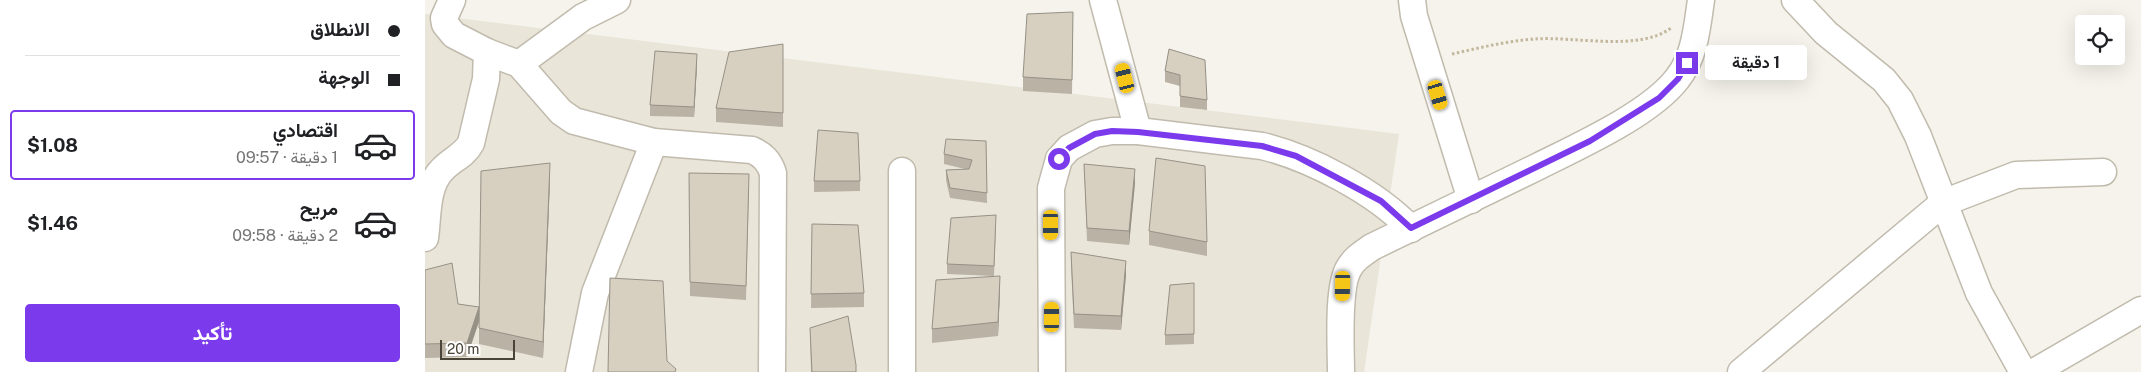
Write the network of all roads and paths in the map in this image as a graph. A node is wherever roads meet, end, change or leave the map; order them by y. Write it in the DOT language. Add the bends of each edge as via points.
graph roads {
  1 [pos="617,0"];
  2 [pos="1103,0"];
  3 [pos="1412,0"];
  4 [pos="1795,0"];
  5 [pos="1701,4"];
  6 [pos="441,11"];
  7 [pos="487,52"];
  8 [pos="1428,60"];
  9 [pos="519,64"];
  10 [pos="1138,132"];
  11 [pos="655,142"];
  12 [pos="433,168"];
  13 [pos="902,171"];
  14 [pos="2103,172"];
  15 [pos="1471,200"];
  16 [pos="1943,203"];
  17 [pos="1411,228"];
  18 [pos="425,238"];
  19 [pos="2141,310"];
  20 [pos="579,372"];
  21 [pos="772,372"];
  22 [pos="902,372"];
  23 [pos="1052,372"];
  24 [pos="1341,372"];
  25 [pos="1741,372"];
  26 [pos="2023,372"];
  27 [pos="2034,372"];
  1 -- 9 [label="street" via="583,16"];
  2 -- 10 [label="street"];
  3 -- 8 [label="street"];
  4 -- 16 [label="street" via="1826,33 1885,80 1900,100 1918,136"];
  5 -- 8 [label="path" via="1667,31 1645,40 1537,39 1505,42"];
  5 -- 15 [label="street" via="1687,63 1678,79 1659,98 1590,141"];
  6 -- 7 [label="street" via="445,24 454,35"];
  7 -- 9 [label="street"];
  7 -- 12 [label="street" via="486,79 471,143 467,151"];
  8 -- 15 [label="street"];
  9 -- 11 [label="street" via="561,112 574,121"];
  10 -- 17 [label="street" via="1262,146 1296,156 1381,201"];
  10 -- 23 [label="street" via="1095,134 1069,148 1059,159 1051,188"];
  11 -- 20 [label="street" via="595,294"];
  11 -- 21 [label="street" via="752,150 762,154 770,163 773,173"];
  12 -- 18 [label="street"];
  13 -- 22 [label="street"];
  14 -- 16 [label="street" via="2016,175"];
  15 -- 17 [label="street"];
  16 -- 25 [label="street"];
  16 -- 26 [label="street" via="1979,293"];
  17 -- 24 [label="street" via="1364,252 1347,270 1343,286"];
  19 -- 27 [label="street"];
}
